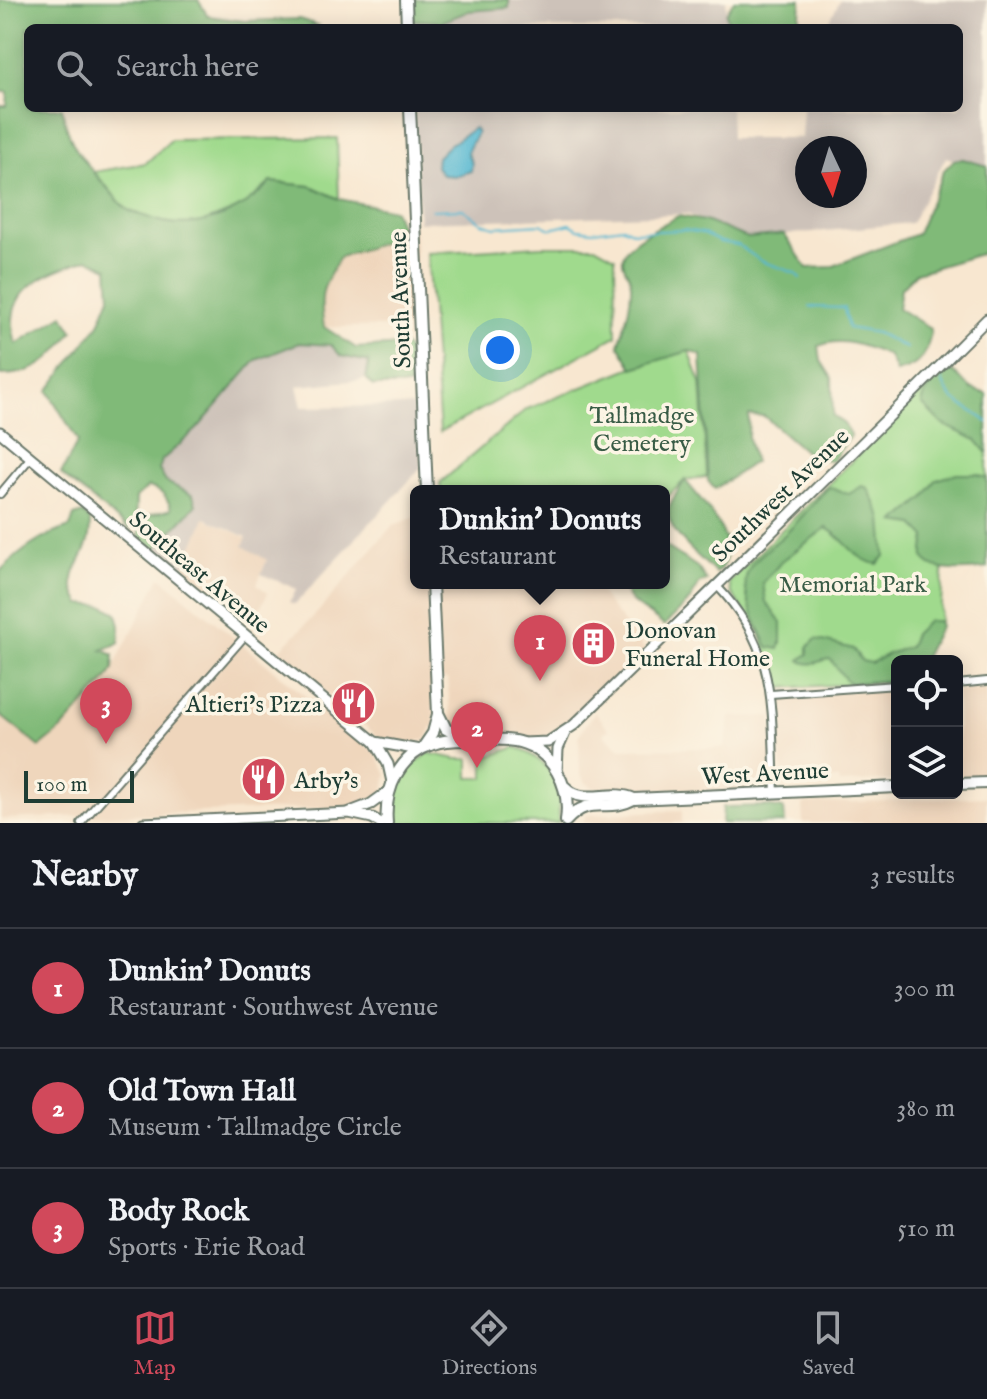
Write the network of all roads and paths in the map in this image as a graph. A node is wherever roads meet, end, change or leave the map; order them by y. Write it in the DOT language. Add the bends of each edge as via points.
graph roads {
  1 [pos="406,0"];
  2 [pos="407,24"];
  3 [pos="410,112"];
  4 [pos="987,319"];
  5 [pos="0,432"];
  6 [pos="31,457"];
  7 [pos="427,485"];
  8 [pos="0,494"];
  9 [pos="716,585"];
  10 [pos="432,589"];
  11 [pos="245,636"];
  12 [pos="987,681"];
  13 [pos="963,683"];
  14 [pos="891,685"];
  15 [pos="771,694"];
  16 [pos="438,714"];
  17 [pos="565,732"];
  18 [pos="466,740"];
  19 [pos="375,742"];
  20 [pos="523,743"];
  21 [pos="421,749"];
  22 [pos="557,772"];
  23 [pos="987,783"];
  24 [pos="963,784"];
  25 [pos="563,785"];
  26 [pos="390,787"];
  27 [pos="891,787"];
  28 [pos="775,793"];
  29 [pos="634,799"];
  30 [pos="349,813"];
  31 [pos="566,822"];
  32 [pos="81,823"];
  33 [pos="143,823"];
  34 [pos="381,823"];
  35 [pos="387,823"];
  1 -- 2 [label="main road"];
  3 -- 7 [label="main road, South Avenue"];
  4 -- 9 [label="street, Southwest Avenue"];
  5 -- 6 [label="street, Southeast Avenue"];
  6 -- 8 [label="street"];
  6 -- 11 [label="street, Southeast Avenue"];
  9 -- 15 [label="street" via="750,627"];
  9 -- 17 [label="street, Southwest Avenue"];
  10 -- 16 [label="main road"];
  11 -- 19 [label="street, Southeast Avenue"];
  11 -- 32 [label="street"];
  12 -- 13 [label="street"];
  14 -- 15 [label="street"];
  15 -- 28 [label="street"];
  16 -- 18 [label="main road" via="446,729"];
  16 -- 21 [label="main road"];
  17 -- 20 [label="street, Southwest Avenue" via="548,742"];
  17 -- 22 [label="street"];
  18 -- 20 [label="main road"];
  18 -- 21 [label="main road"];
  19 -- 21 [label="street, Southeast Avenue"];
  19 -- 26 [label="street, Southeast Avenue" via="388,764"];
  20 -- 22 [label="main road"];
  21 -- 26 [label="main road" via="402,765"];
  22 -- 25 [label="main road"];
  23 -- 24 [label="main road"];
  25 -- 29 [label="main road, West Avenue" via="576,796"];
  25 -- 31 [label="main road"];
  26 -- 30 [label="street" via="366,808"];
  26 -- 35 [label="main road"];
  27 -- 28 [label="main road, West Avenue"];
  28 -- 29 [label="main road, West Avenue"];
  29 -- 31 [label="main road, West Avenue" via="583,806"];
  30 -- 33 [label="street"];
  30 -- 34 [label="street"];
}
